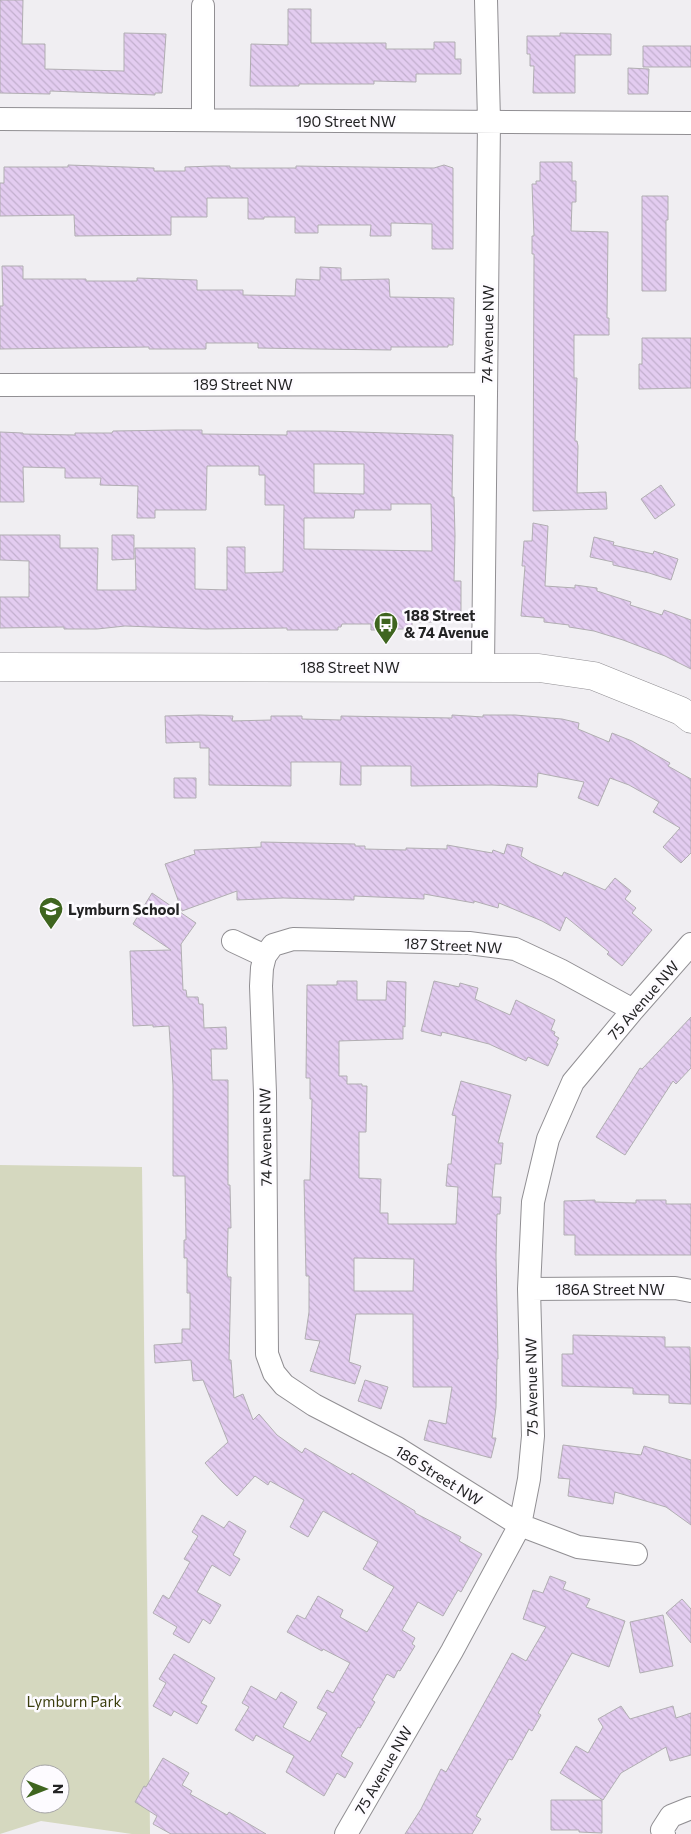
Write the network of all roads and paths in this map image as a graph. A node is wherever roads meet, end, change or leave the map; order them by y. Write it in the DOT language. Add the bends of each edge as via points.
graph roads {
  1 [pos="486,0"];
  2 [pos="203,6"];
  3 [pos="0,119"];
  4 [pos="203,120"];
  5 [pos="489,121"];
  6 [pos="691,123"];
  7 [pos="486,384"];
  8 [pos="0,385"];
  9 [pos="0,666"];
  10 [pos="483,668"];
  11 [pos="691,719"];
  12 [pos="233,941"];
  13 [pos="691,944"];
  14 [pos="265,956"];
  15 [pos="633,1010"];
  16 [pos="529,1289"];
  17 [pos="691,1291"];
  18 [pos="267,1354"];
  19 [pos="520,1525"];
  20 [pos="636,1554"];
  21 [pos="691,1808"];
  22 [pos="663,1832"];
  23 [pos="346,1834"];
  1 -- 5 [label="street, 74 Avenue NW"];
  2 -- 4 [label="street"];
  3 -- 4 [label="street, 190 Street NW"];
  4 -- 5 [label="street, 190 Street NW"];
  5 -- 6 [label="street, 190 Street NW"];
  5 -- 7 [label="street, 74 Avenue NW"];
  7 -- 8 [label="street, 189 Street NW"];
  7 -- 10 [label="street, 74 Avenue NW"];
  9 -- 10 [label="street, 188 Street NW"];
  10 -- 11 [label="street, 188 Street NW" via="539,668 594,676 681,711"];
  12 -- 14 [label="street"];
  13 -- 15 [label="street, 75 Avenue NW"];
  14 -- 15 [label="street, 187 Street NW" via="273,945 293,939 469,944 514,949"];
  14 -- 18 [label="street, 74 Avenue NW" via="262,986"];
  15 -- 16 [label="street, 75 Avenue NW" via="573,1082 548,1139 533,1202"];
  16 -- 17 [label="street, 186A Street NW" via="674,1288"];
  16 -- 19 [label="street, 75 Avenue NW" via="533,1436"];
  18 -- 19 [label="street, 186 Street NW" via="274,1373 284,1385 314,1405 397,1448"];
  19 -- 20 [label="street, 186 Street NW" via="578,1547"];
  19 -- 23 [label="street, 75 Avenue NW" via="452,1651"];
  21 -- 22 [label="street" via="671,1816"];
}
